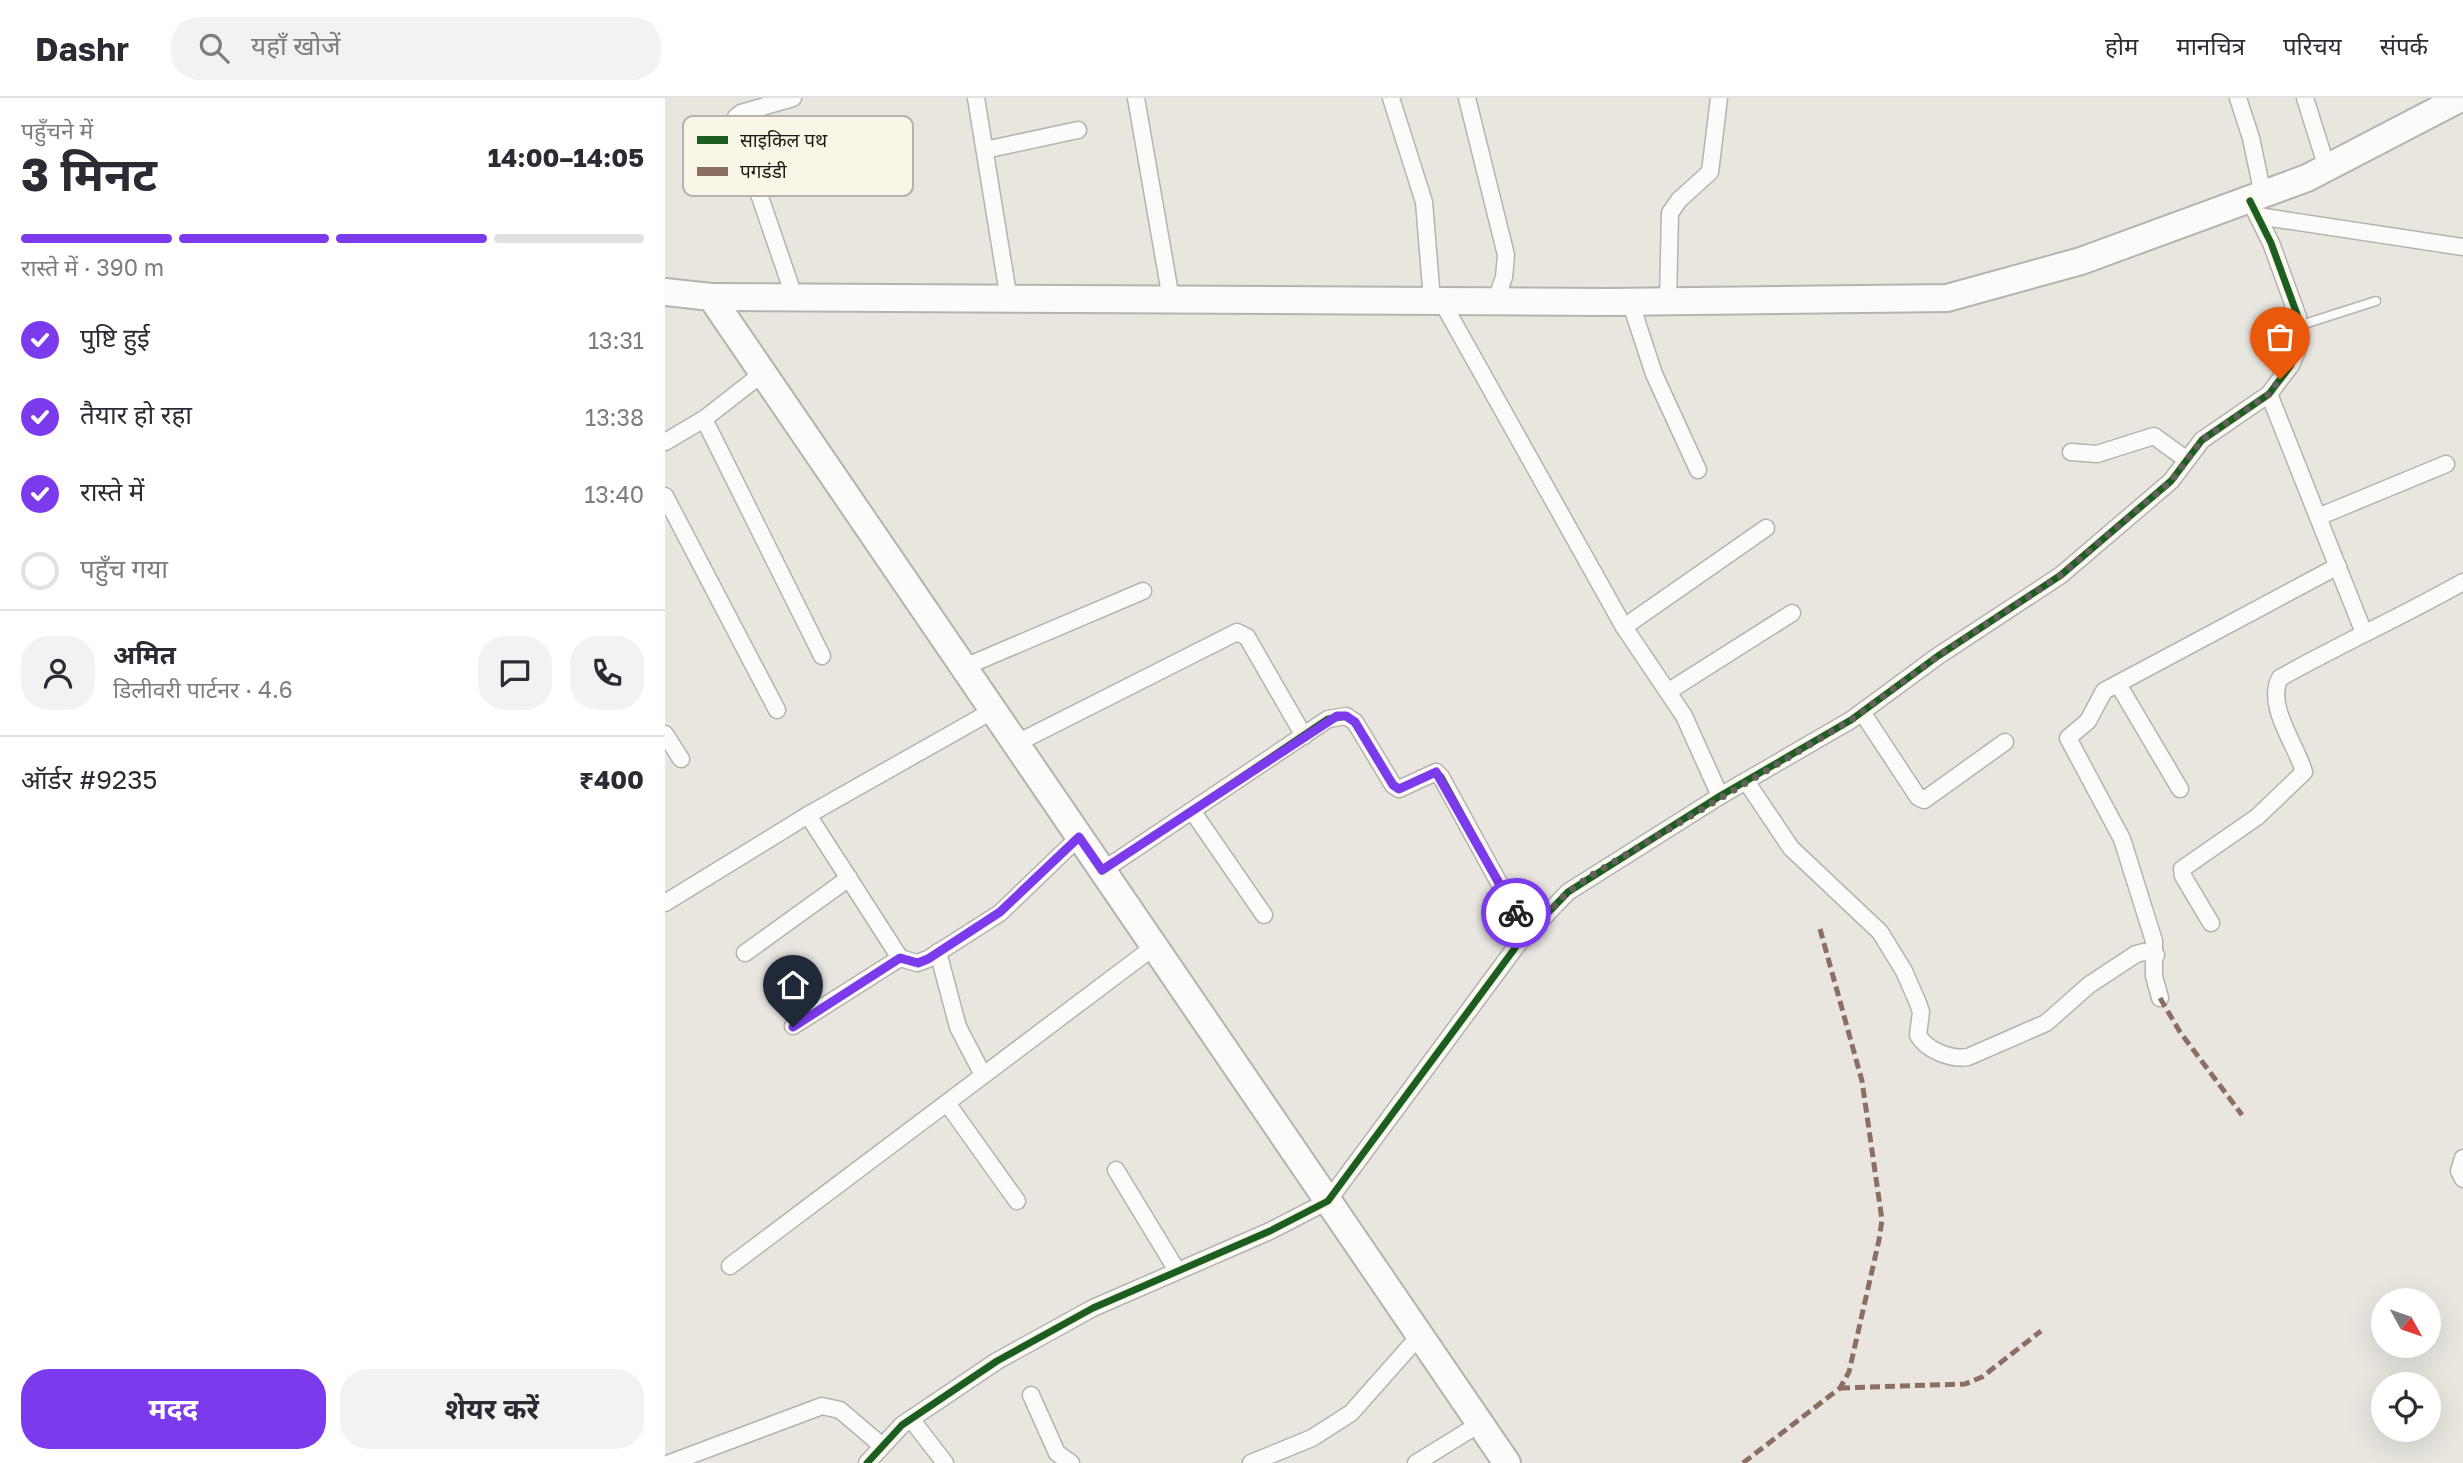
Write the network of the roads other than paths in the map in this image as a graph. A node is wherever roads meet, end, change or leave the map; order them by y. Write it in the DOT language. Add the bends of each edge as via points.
graph roads {
  1 [pos="793,98"];
  2 [pos="976,98"];
  3 [pos="1136,98"];
  4 [pos="1391,98"];
  5 [pos="1467,98"];
  6 [pos="1719,98"];
  7 [pos="2238,98"];
  8 [pos="2305,98"];
  9 [pos="2461,98"];
  10 [pos="737,116"];
  11 [pos="1079,130"];
  12 [pos="985,149"];
  13 [pos="2327,168"];
  14 [pos="760,196"];
  15 [pos="2257,204"];
  16 [pos="2463,247"];
  17 [pos="665,292"];
  18 [pos="711,296"];
  19 [pos="794,296"];
  20 [pos="1171,299"];
  21 [pos="1009,300"];
  22 [pos="1436,300"];
  23 [pos="1496,300"];
  24 [pos="1630,301"];
  25 [pos="1668,301"];
  26 [pos="2376,302"];
  27 [pos="2298,326"];
  28 [pos="763,373"];
  29 [pos="2269,394"];
  30 [pos="704,419"];
  31 [pos="665,442"];
  32 [pos="2071,452"];
  33 [pos="2187,460"];
  34 [pos="2446,464"];
  35 [pos="1697,470"];
  36 [pos="665,496"];
  37 [pos="2318,517"];
  38 [pos="1766,528"];
  39 [pos="2337,566"];
  40 [pos="2463,582"];
  41 [pos="1143,591"];
  42 [pos="1792,612"];
  43 [pos="1624,627"];
  44 [pos="2364,634"];
  45 [pos="822,656"];
  46 [pos="962,668"];
  47 [pos="2118,684"];
  48 [pos="1669,691"];
  49 [pos="777,710"];
  50 [pos="992,711"];
  51 [pos="1861,712"];
  52 [pos="665,734"];
  53 [pos="1304,736"];
  54 [pos="2005,742"];
  55 [pos="1014,744"];
  56 [pos="681,759"];
  57 [pos="1746,781"];
  58 [pos="2180,789"];
  59 [pos="1720,796"];
  60 [pos="1193,812"];
  61 [pos="808,815"];
  62 [pos="1079,837"];
  63 [pos="1102,870"];
  64 [pos="849,878"];
  65 [pos="665,903"];
  66 [pos="1264,915"];
  67 [pos="2211,923"];
  68 [pos="1527,934"];
  69 [pos="1154,946"];
  70 [pos="938,952"];
  71 [pos="745,953"];
  72 [pos="2156,955"];
  73 [pos="900,958"];
  74 [pos="2160,998"];
  75 [pos="793,1027"];
  76 [pos="983,1075"];
  77 [pos="947,1102"];
  78 [pos="2463,1158"];
  79 [pos="1116,1170"];
  80 [pos="2463,1179"];
  81 [pos="1017,1201"];
  82 [pos="1328,1201"];
  83 [pos="730,1266"];
  84 [pos="1175,1269"];
  85 [pos="1421,1334"];
  86 [pos="1031,1395"];
  87 [pos="907,1422"];
  88 [pos="1481,1423"];
  89 [pos="884,1442"];
  90 [pos="670,1463"];
  91 [pos="867,1463"];
  92 [pos="944,1463"];
  93 [pos="1072,1463"];
  94 [pos="1251,1463"];
  95 [pos="1416,1463"];
  96 [pos="1507,1463"];
  1 -- 10 [label="street"];
  2 -- 12 [label="street"];
  3 -- 20 [label="street"];
  4 -- 22 [label="street" via="1424,202"];
  5 -- 23 [label="street" via="1506,255"];
  6 -- 25 [label="street" via="1710,172 1670,213"];
  7 -- 15 [label="street" via="2251,138"];
  8 -- 13 [label="street"];
  9 -- 13 [label="main road"];
  11 -- 12 [label="street"];
  12 -- 21 [label="street"];
  13 -- 15 [label="main road"];
  14 -- 19 [label="street"];
  15 -- 16 [label="street"];
  15 -- 25 [label="main road" via="1947,298"];
  15 -- 27 [label="street"];
  17 -- 18 [label="main road"];
  18 -- 19 [label="main road"];
  18 -- 28 [label="main road"];
  19 -- 21 [label="main road"];
  20 -- 21 [label="main road"];
  20 -- 22 [label="main road"];
  22 -- 23 [label="main road"];
  22 -- 43 [label="street"];
  23 -- 24 [label="main road"];
  24 -- 25 [label="main road"];
  24 -- 35 [label="street" via="1654,374"];
  26 -- 27 [label="lane"];
  27 -- 29 [label="street" via="2298,349"];
  28 -- 30 [label="street"];
  28 -- 46 [label="main road"];
  29 -- 33 [label="street" via="2202,440"];
  29 -- 37 [label="street"];
  30 -- 31 [label="street"];
  30 -- 45 [label="street"];
  32 -- 33 [label="street" via="2097,454 2154,436"];
  33 -- 51 [label="street" via="2135,515 2061,575"];
  34 -- 37 [label="street"];
  36 -- 49 [label="street"];
  37 -- 39 [label="street"];
  38 -- 43 [label="street"];
  39 -- 44 [label="street"];
  39 -- 47 [label="street"];
  40 -- 44 [label="street"];
  41 -- 46 [label="street"];
  42 -- 48 [label="street"];
  43 -- 48 [label="street"];
  44 -- 67 [label="street" via="2280,678 2280,719 2304,772 2257,817 2182,869"];
  46 -- 50 [label="main road"];
  47 -- 58 [label="street"];
  47 -- 72 [label="street" via="2100,696 2088,721 2068,738 2122,839"];
  48 -- 59 [label="street"];
  50 -- 55 [label="main road"];
  50 -- 61 [label="street"];
  51 -- 54 [label="street" via="1924,800"];
  51 -- 57 [label="street"];
  52 -- 56 [label="street"];
  53 -- 55 [label="street" via="1247,636 1237,632"];
  53 -- 60 [label="street"];
  53 -- 68 [label="street" via="1328,719 1346,716 1355,722 1399,789 1436,772"];
  55 -- 62 [label="main road"];
  57 -- 59 [label="street"];
  57 -- 72 [label="street" via="1791,848 1880,932 1918,1003 1918,1035 1928,1048 1968,1057 2046,1023 2089,985 2136,954"];
  59 -- 68 [label="street" via="1568,892"];
  60 -- 63 [label="street"];
  60 -- 66 [label="street"];
  61 -- 64 [label="street"];
  61 -- 65 [label="street"];
  62 -- 63 [label="main road"];
  62 -- 70 [label="street" via="1009,905"];
  63 -- 69 [label="main road"];
  64 -- 71 [label="street"];
  64 -- 73 [label="street"];
  68 -- 82 [label="street"];
  69 -- 76 [label="street"];
  69 -- 82 [label="main road"];
  70 -- 73 [label="street" via="918,963"];
  70 -- 76 [label="street" via="958,1027"];
  72 -- 74 [label="street" via="2154,976"];
  73 -- 75 [label="street"];
  76 -- 77 [label="street"];
  77 -- 81 [label="street"];
  77 -- 83 [label="street"];
  78 -- 80 [label="street" via="2459,1171"];
  79 -- 84 [label="street"];
  82 -- 84 [label="street" via="1270,1231"];
  82 -- 85 [label="main road"];
  84 -- 87 [label="street" via="1009,1355"];
  85 -- 88 [label="main road"];
  85 -- 94 [label="street" via="1351,1413 1312,1438"];
  86 -- 93 [label="street" via="1053,1447"];
  87 -- 89 [label="street"];
  87 -- 92 [label="street"];
  88 -- 95 [label="street"];
  88 -- 96 [label="main road"];
  89 -- 90 [label="street" via="839,1410 822,1406"];
  89 -- 91 [label="street"];
}
